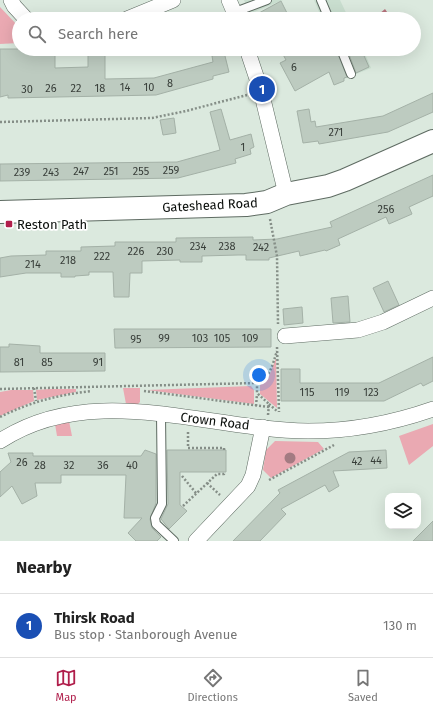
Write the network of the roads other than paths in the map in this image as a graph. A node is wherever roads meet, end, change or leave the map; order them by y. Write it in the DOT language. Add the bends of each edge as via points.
graph roads {
  1 [pos="11,0"];
  2 [pos="173,0"];
  3 [pos="267,0"];
  4 [pos="321,0"];
  5 [pos="234,10"];
  6 [pos="20,12"];
  7 [pos="144,12"];
  8 [pos="326,12"];
  9 [pos="249,56"];
  10 [pos="344,56"];
  11 [pos="351,74"];
  12 [pos="433,141"];
  13 [pos="276,198"];
  14 [pos="0,212"];
  15 [pos="433,298"];
  16 [pos="280,336"];
  17 [pos="433,409"];
  18 [pos="161,414"];
  19 [pos="265,427"];
  20 [pos="0,442"];
  21 [pos="174,541"];
  22 [pos="196,541"];
  1 -- 6 [label="street"];
  2 -- 7 [label="street"];
  3 -- 5 [label="lane"];
  4 -- 8 [label="lane"];
  9 -- 13 [label="street" via="261,91"];
  10 -- 11 [label="lane"];
  12 -- 13 [label="street, Gateshead Road" via="345,180"];
  13 -- 14 [label="street, Gateshead Road" via="246,205 209,208"];
  15 -- 16 [label="street" via="383,322 358,330"];
  17 -- 19 [label="street, Crown Road" via="379,425 336,430 307,431"];
  18 -- 19 [label="street, Crown Road"];
  18 -- 20 [label="street, Crown Road" via="123,411 78,412 28,426"];
  18 -- 21 [label="lane" via="162,504 155,518 156,524"];
  19 -- 22 [label="street" via="248,486"];
}
